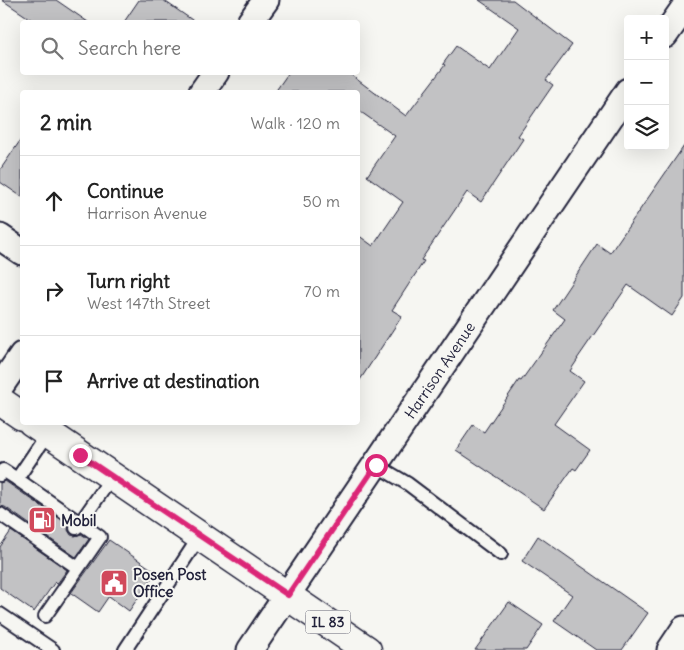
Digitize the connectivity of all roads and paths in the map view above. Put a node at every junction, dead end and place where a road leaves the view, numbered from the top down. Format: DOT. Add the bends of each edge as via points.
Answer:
graph roads {
  1 [pos="266,0"];
  2 [pos="684,8"];
  3 [pos="251,20"];
  4 [pos="669,30"];
  5 [pos="214,75"];
  6 [pos="203,90"];
  7 [pos="624,97"];
  8 [pos="0,237"];
  9 [pos="20,251"];
  10 [pos="20,357"];
  11 [pos="0,387"];
  12 [pos="0,401"];
  13 [pos="20,415"];
  14 [pos="40,428"];
  15 [pos="376,465"];
  16 [pos="0,474"];
  17 [pos="112,477"];
  18 [pos="22,485"];
  19 [pos="3,518"];
  20 [pos="78,525"];
  21 [pos="200,536"];
  22 [pos="501,554"];
  23 [pos="78,568"];
  24 [pos="288,595"];
  25 [pos="0,614"];
  26 [pos="45,616"];
  27 [pos="37,646"];
  28 [pos="53,650"];
  29 [pos="125,650"];
  30 [pos="250,650"];
  31 [pos="367,650"];
  1 -- 3 [label="street"];
  2 -- 4 [label="street"];
  5 -- 6 [label="street"];
  7 -- 15 [label="street, Harrison Avenue"];
  8 -- 9 [label="street"];
  10 -- 11 [label="street"];
  12 -- 13 [label="main road"];
  14 -- 17 [label="main road, IL 83"];
  14 -- 18 [label="lane"];
  15 -- 22 [label="lane" via="408,484"];
  15 -- 24 [label="street, Harrison Avenue"];
  16 -- 18 [label="lane" via="3,470"];
  17 -- 20 [label="lane"];
  17 -- 21 [label="main road, IL 83"];
  18 -- 20 [label="lane"];
  19 -- 23 [label="lane" via="32,533"];
  20 -- 23 [label="lane" via="100,536"];
  21 -- 24 [label="main road, IL 83"];
  21 -- 29 [label="lane"];
  23 -- 26 [label="lane"];
  24 -- 30 [label="street, Harrison Avenue"];
  24 -- 31 [label="main road, IL 83"];
  25 -- 27 [label="lane"];
  27 -- 28 [label="lane"];
}
